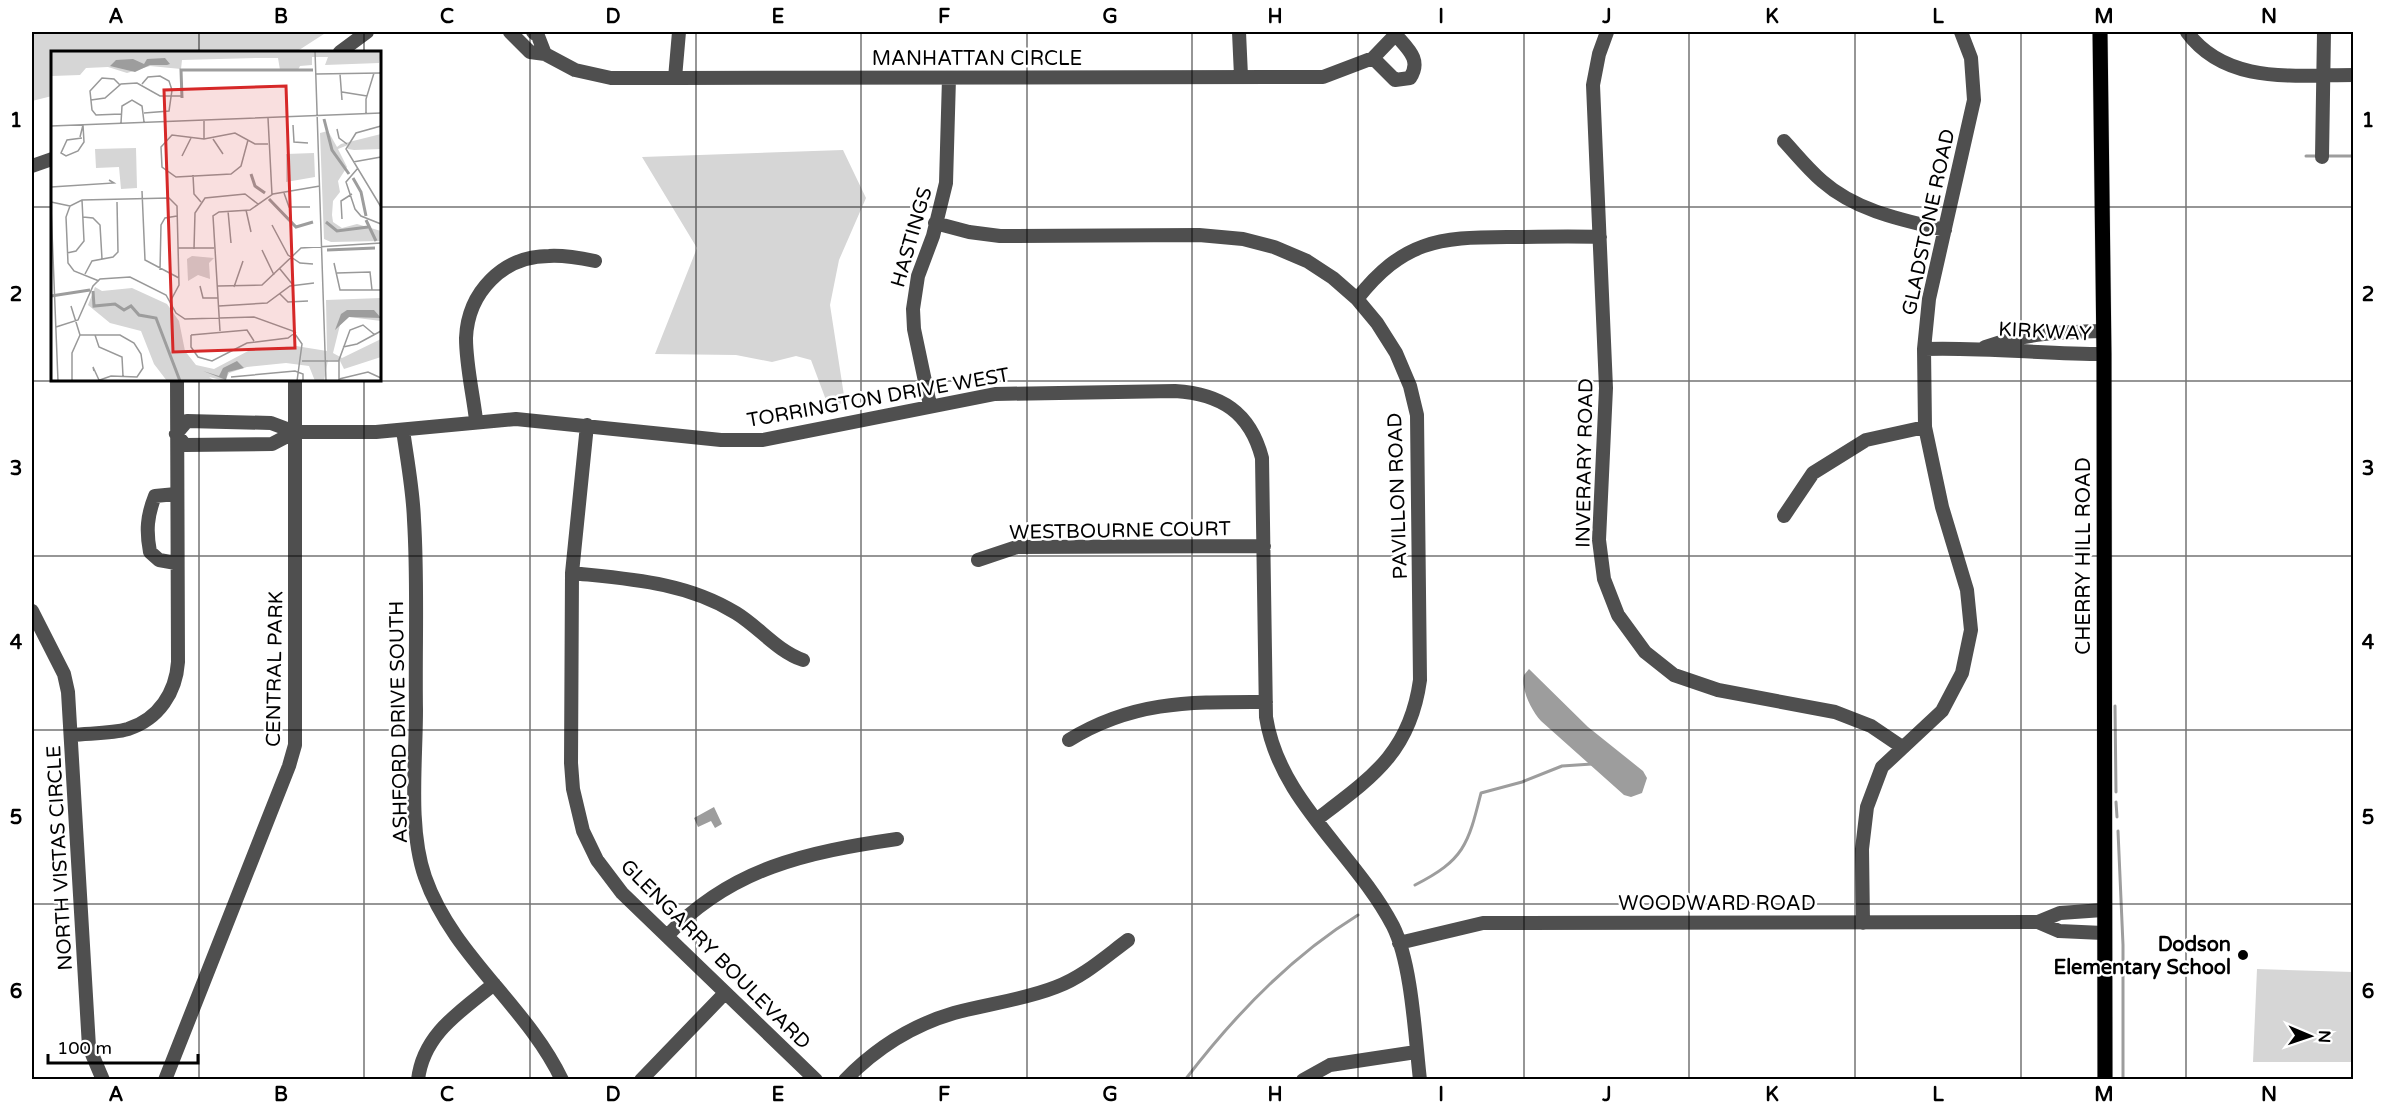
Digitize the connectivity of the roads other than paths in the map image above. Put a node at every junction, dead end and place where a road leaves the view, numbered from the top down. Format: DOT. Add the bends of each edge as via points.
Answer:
graph roads {
  1 [pos="367,32"];
  2 [pos="510,32"];
  3 [pos="533,32"];
  4 [pos="679,32"];
  5 [pos="1239,32"];
  6 [pos="1606,32"];
  7 [pos="1961,32"];
  8 [pos="2100,32"];
  9 [pos="2187,32"];
  10 [pos="2324,32"];
  11 [pos="1397,33"];
  12 [pos="341,51"];
  13 [pos="545,54"];
  14 [pos="1373,58"];
  15 [pos="2323,75"];
  16 [pos="2354,75"];
  17 [pos="1241,76"];
  18 [pos="675,78"];
  19 [pos="949,78"];
  20 [pos="1784,141"];
  21 [pos="2322,157"];
  22 [pos="51,159"];
  23 [pos="32,166"];
  24 [pos="935,223"];
  25 [pos="1945,230"];
  26 [pos="1600,237"];
  27 [pos="595,261"];
  28 [pos="1357,299"];
  29 [pos="2103,331"];
  30 [pos="1983,347"];
  31 [pos="1924,349"];
  32 [pos="2104,354"];
  33 [pos="177,381"];
  34 [pos="295,381"];
  35 [pos="930,405"];
  36 [pos="476,420"];
  37 [pos="587,425"];
  38 [pos="1925,427"];
  39 [pos="403,430"];
  40 [pos="295,432"];
  41 [pos="176,434"];
  42 [pos="176,494"];
  43 [pos="1784,516"];
  44 [pos="1264,546"];
  45 [pos="978,560"];
  46 [pos="176,562"];
  47 [pos="572,573"];
  48 [pos="32,611"];
  49 [pos="803,660"];
  50 [pos="1266,702"];
  51 [pos="72,735"];
  52 [pos="1069,740"];
  53 [pos="1902,747"];
  54 [pos="1316,820"];
  55 [pos="897,839"];
  56 [pos="2103,910"];
  57 [pos="2038,922"];
  58 [pos="1863,923"];
  59 [pos="2103,933"];
  60 [pos="667,936"];
  61 [pos="1128,940"];
  62 [pos="1399,943"];
  63 [pos="494,984"];
  64 [pos="725,993"];
  65 [pos="1416,1052"];
  66 [pos="103,1080"];
  67 [pos="165,1080"];
  68 [pos="417,1080"];
  69 [pos="562,1080"];
  70 [pos="640,1080"];
  71 [pos="816,1080"];
  72 [pos="845,1080"];
  73 [pos="1303,1080"];
  74 [pos="1420,1080"];
  75 [pos="2105,1080"];
  1 -- 12 [label="street"];
  2 -- 13 [label="street, MANHATTAN CIRCLE" via="530,52"];
  3 -- 13 [label="street"];
  4 -- 18 [label="street"];
  5 -- 17 [label="street"];
  6 -- 26 [label="street, INVERARY ROAD" via="1593,85"];
  7 -- 25 [label="street, GLADSTONE ROAD" via="1971,58 1974,100"];
  8 -- 29 [label="main road, CHERRY HILL ROAD"];
  9 -- 15 [label="street" via="2217,59 2239,71"];
  10 -- 15 [label="street"];
  11 -- 14 [label="street, MANHATTAN CIRCLE"];
  11 -- 14 [label="street" via="1415,58 1410,78 1395,80"];
  13 -- 18 [label="street, MANHATTAN CIRCLE" via="575,70 611,78"];
  14 -- 17 [label="street, MANHATTAN CIRCLE" via="1323,77"];
  15 -- 16 [label="street"];
  15 -- 21 [label="street"];
  17 -- 19 [label="street, MANHATTAN CIRCLE"];
  18 -- 19 [label="street, MANHATTAN CIRCLE"];
  19 -- 24 [label="street, HASTINGS" via="948,165"];
  20 -- 25 [label="street" via="1823,182 1854,201 1889,218"];
  22 -- 23 [label="street"];
  24 -- 28 [label="street, PAVILLON ROAD" via="1000,236 1199,235 1243,239 1307,261"];
  24 -- 35 [label="street, HASTINGS" via="918,276 913,309"];
  25 -- 31 [label="street, GLADSTONE ROAD" via="1929,299"];
  26 -- 28 [label="street" via="1468,236 1432,242 1400,257"];
  26 -- 53 [label="street, INVERARY ROAD" via="1606,388 1599,540 1604,579 1618,615 1645,652 1674,675 1718,690 1835,712 1871,726"];
  27 -- 36 [label="street" via="550,255 523,260 501,270 483,288 472,308 466,340"];
  28 -- 54 [label="street, PAVILLON ROAD" via="1396,353 1417,416 1420,680 1412,720 1392,756 1373,776"];
  29 -- 30 [label="street, KIRKWAY" via="2042,333 2012,337"];
  29 -- 32 [label="main road, CHERRY HILL ROAD"];
  30 -- 31 [label="street, KIRKWAY"];
  30 -- 32 [label="street, KIRKWAY" via="2037,354"];
  31 -- 38 [label="street, GLADSTONE ROAD"];
  32 -- 56 [label="main road, CHERRY HILL ROAD"];
  33 -- 41 [label="street, NORTH VISTAS CIRCLE"];
  34 -- 40 [label="street, CENTRAL PARK"];
  35 -- 37 [label="street, TORRINGTON DRIVE WEST" via="763,440 721,440"];
  35 -- 44 [label="street, TORRINGTON DRIVE WEST" via="1029,392 1175,391 1213,397 1244,420 1262,458"];
  36 -- 37 [label="street, TORRINGTON DRIVE WEST" via="516,418"];
  36 -- 39 [label="street, TORRINGTON DRIVE WEST"];
  37 -- 47 [label="street, GLENGARRY BOULEVARD"];
  38 -- 43 [label="street" via="1866,440 1813,473"];
  38 -- 53 [label="street, GLADSTONE ROAD" via="1942,507 1967,590 1971,630 1962,673 1942,711"];
  39 -- 40 [label="street, TORRINGTON DRIVE WEST"];
  39 -- 63 [label="street, ASHFORD DRIVE SOUTH" via="414,519 418,850 437,903"];
  40 -- 41 [label="street" via="271,423 187,421"];
  40 -- 41 [label="street" via="272,444 185,445"];
  40 -- 67 [label="street, CENTRAL PARK" via="295,745"];
  41 -- 42 [label="street, NORTH VISTAS CIRCLE"];
  42 -- 46 [label="street, NORTH VISTAS CIRCLE"];
  42 -- 46 [label="street" via="155,496 148,513 147,535 150,552 159,560"];
  44 -- 45 [label="street, WESTBOURNE COURT" via="1017,548"];
  44 -- 50 [label="street"];
  46 -- 51 [label="street, NORTH VISTAS CIRCLE" via="178,662 171,694 149,718 128,729"];
  47 -- 49 [label="street" via="649,581 690,591 735,612 789,655"];
  47 -- 60 [label="street, GLENGARRY BOULEVARD" via="571,763 578,814 607,876"];
  48 -- 51 [label="street" via="63,674"];
  50 -- 52 [label="street" via="1148,707 1103,721"];
  50 -- 54 [label="street" via="1276,758"];
  51 -- 66 [label="street, NORTH VISTAS CIRCLE" via="89,1047"];
  53 -- 58 [label="street, GLADSTONE ROAD" via="1882,768 1867,807 1862,849"];
  54 -- 62 [label="street" via="1380,904"];
  55 -- 60 [label="street" via="799,859 743,878 704,901"];
  56 -- 57 [label="street, WOODWARD ROAD" via="2060,914"];
  56 -- 59 [label="main road, CHERRY HILL ROAD"];
  57 -- 58 [label="street, WOODWARD ROAD"];
  57 -- 59 [label="street, WOODWARD ROAD" via="2059,931"];
  58 -- 62 [label="street, WOODWARD ROAD" via="1483,923"];
  59 -- 75 [label="main road, CHERRY HILL ROAD"];
  60 -- 64 [label="street, GLENGARRY BOULEVARD"];
  61 -- 72 [label="street" via="1081,976 1056,987 953,1014 913,1030 870,1056"];
  62 -- 65 [label="street"];
  63 -- 68 [label="street" via="440,1029 426,1049"];
  63 -- 69 [label="street, ASHFORD DRIVE SOUTH" via="539,1042"];
  64 -- 70 [label="street"];
  64 -- 71 [label="street, GLENGARRY BOULEVARD"];
  65 -- 73 [label="street" via="1330,1065"];
  65 -- 74 [label="street"];
}
